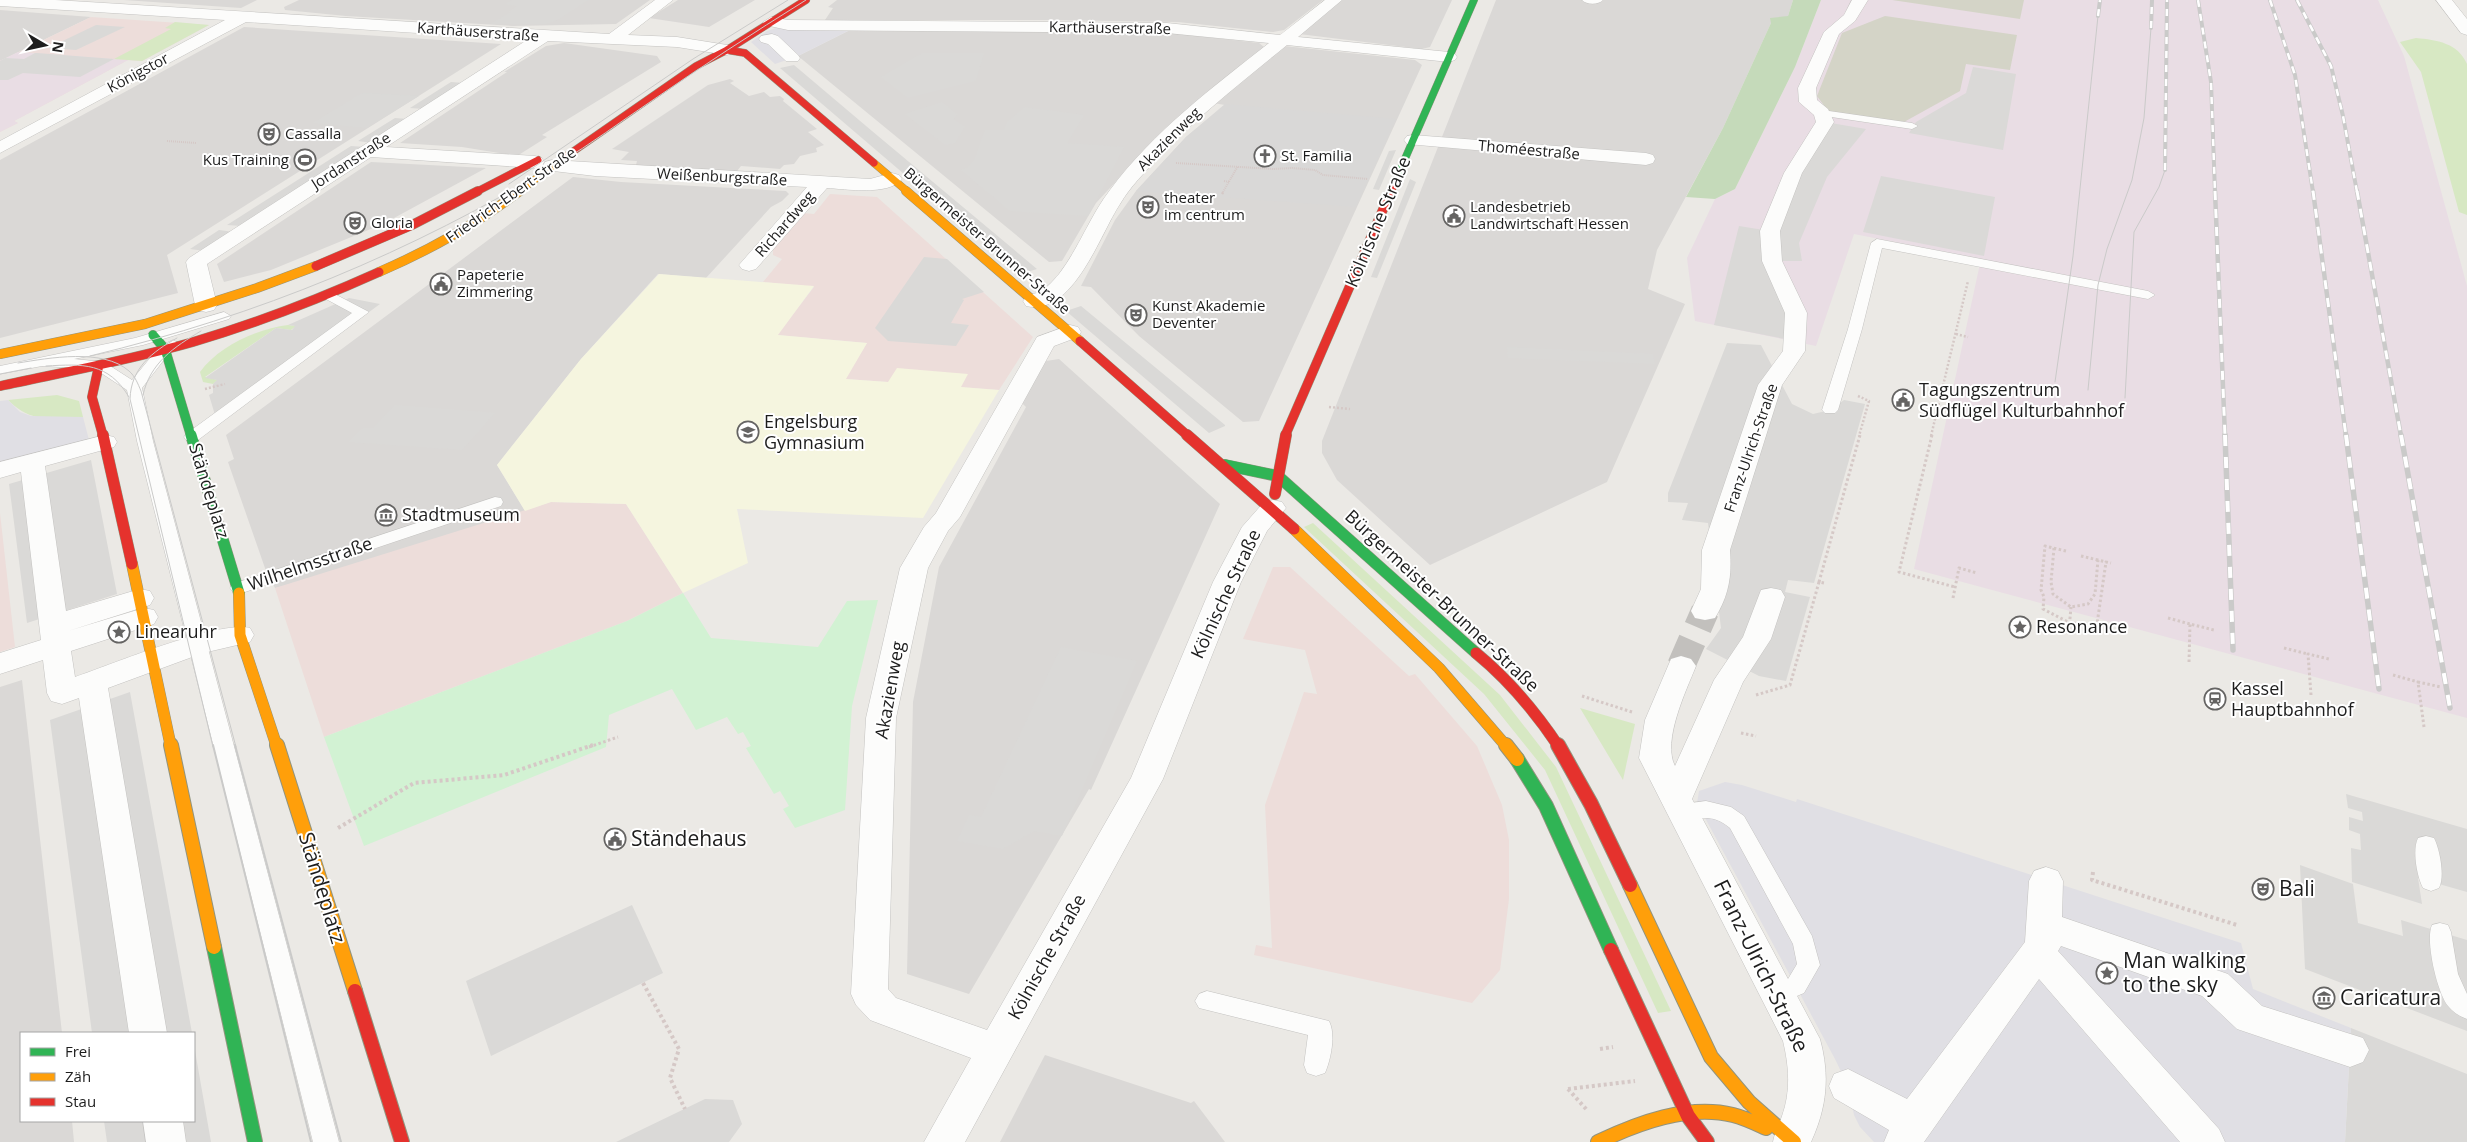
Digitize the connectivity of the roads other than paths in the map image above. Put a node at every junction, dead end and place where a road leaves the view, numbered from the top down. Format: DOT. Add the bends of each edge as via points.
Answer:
graph roads {
  1 [pos="665,0"];
  2 [pos="793,0"];
  3 [pos="806,0"];
  4 [pos="1334,0"];
  5 [pos="1474,0"];
  6 [pos="1587,0"];
  7 [pos="1598,0"];
  8 [pos="1860,0"];
  9 [pos="2444,0"];
  10 [pos="0,1"];
  11 [pos="272,3"];
  12 [pos="245,16"];
  13 [pos="851,29"];
  14 [pos="2467,30"];
  15 [pos="766,33"];
  16 [pos="543,36"];
  17 [pos="613,39"];
  18 [pos="1284,40"];
  19 [pos="719,49"];
  20 [pos="792,58"];
  21 [pos="1449,58"];
  22 [pos="696,66"];
  23 [pos="1822,113"];
  24 [pos="1912,126"];
  25 [pos="1413,140"];
  26 [pos="0,148"];
  27 [pos="366,151"];
  28 [pos="1646,159"];
  29 [pos="544,164"];
  30 [pos="892,179"];
  31 [pos="822,182"];
  32 [pos="749,265"];
  33 [pos="330,295"];
  34 [pos="2148,295"];
  35 [pos="1034,301"];
  36 [pos="206,304"];
  37 [pos="144,324"];
  38 [pos="1070,332"];
  39 [pos="155,337"];
  40 [pos="121,345"];
  41 [pos="165,349"];
  42 [pos="0,354"];
  43 [pos="44,362"];
  44 [pos="99,365"];
  45 [pos="0,370"];
  46 [pos="20,382"];
  47 [pos="63,385"];
  48 [pos="0,386"];
  49 [pos="134,388"];
  50 [pos="1830,410"];
  51 [pos="192,437"];
  52 [pos="105,442"];
  53 [pos="32,462"];
  54 [pos="1223,465"];
  55 [pos="0,470"];
  56 [pos="1278,476"];
  57 [pos="495,502"];
  58 [pos="1273,508"];
  59 [pos="239,588"];
  60 [pos="1771,597"];
  61 [pos="142,608"];
  62 [pos="1705,611"];
  63 [pos="56,634"];
  64 [pos="240,635"];
  65 [pos="197,645"];
  66 [pos="153,660"];
  67 [pos="0,664"];
  68 [pos="1681,666"];
  69 [pos="92,683"];
  70 [pos="1680,804"];
  71 [pos="2426,844"];
  72 [pos="2046,881"];
  73 [pos="2431,882"];
  74 [pos="2440,932"];
  75 [pos="2041,939"];
  76 [pos="1778,994"];
  77 [pos="1207,1001"];
  78 [pos="2467,1009"];
  79 [pos="148,1032"];
  80 [pos="995,1050"];
  81 [pos="2350,1050"];
  82 [pos="1316,1065"];
  83 [pos="1848,1086"];
  84 [pos="1688,1116"];
  85 [pos="163,1122"];
  86 [pos="1909,1132"];
  87 [pos="166,1142"];
  88 [pos="255,1142"];
  89 [pos="326,1142"];
  90 [pos="402,1142"];
  91 [pos="944,1142"];
  92 [pos="1598,1142"];
  93 [pos="1707,1142"];
  94 [pos="1793,1142"];
  95 [pos="2205,1142"];
  1 -- 17 [label="street"];
  2 -- 15 [label="main road, Friedrich-Ebert-Straße"];
  3 -- 15 [label="main road, Friedrich-Ebert-Straße"];
  4 -- 18 [label="street, Akazienweg"];
  5 -- 21 [label="main road, Kölnische Straße"];
  6 -- 7 [label="lane"];
  8 -- 23 [label="street" via="1850,18 1832,32 1807,88 1808,102"];
  9 -- 14 [label="street"];
  10 -- 12 [label="street, Karthäuserstraße"];
  11 -- 12 [label="street, Königstor"];
  12 -- 16 [label="street, Karthäuserstraße"];
  12 -- 26 [label="street, Königstor"];
  13 -- 15 [label="street"];
  15 -- 18 [label="street, Karthäuserstraße" via="788,25 1167,28"];
  15 -- 19 [label="main road, Friedrich-Ebert-Straße"];
  15 -- 19 [label="main road"];
  15 -- 19 [label="main road, Friedrich-Ebert-Straße"];
  15 -- 20 [label="street"];
  16 -- 17 [label="street, Karthäuserstraße"];
  16 -- 27 [label="street, Jordanstraße"];
  17 -- 19 [label="street, Karthäuserstraße" via="677,42"];
  18 -- 21 [label="street, Karthäuserstraße"];
  18 -- 35 [label="street, Akazienweg" via="1170,135 1108,205 1065,281 1049,296"];
  19 -- 22 [label="main road, Friedrich-Ebert-Straße"];
  19 -- 22 [label="main road"];
  19 -- 29 [label="main road, Friedrich-Ebert-Straße"];
  19 -- 30 [label="main road, Bürgermeister-Brunner-Straße" via="745,53"];
  21 -- 25 [label="main road, Kölnische Straße"];
  22 -- 29 [label="main road, Friedrich-Ebert-Straße"];
  23 -- 24 [label="lane"];
  23 -- 62 [label="street, Franz-Ulrich-Straße" via="1825,122 1793,173 1770,231 1772,261 1796,313 1794,351 1770,385 1716,550 1719,577"];
  25 -- 28 [label="street, Thoméestraße"];
  25 -- 56 [label="main road, Kölnische Straße" via="1285,437"];
  27 -- 29 [label="street, Weißenburgstraße"];
  27 -- 36 [label="street, Jordanstraße" via="196,262"];
  29 -- 31 [label="street, Weißenburgstraße" via="595,170"];
  29 -- 33 [label="main road, Friedrich-Ebert-Straße" via="486,216 446,242"];
  29 -- 36 [label="main road, Friedrich-Ebert-Straße" via="357,249"];
  30 -- 31 [label="street, Weißenburgstraße" via="871,185"];
  30 -- 35 [label="main road, Bürgermeister-Brunner-Straße"];
  31 -- 32 [label="street, Richardweg"];
  33 -- 41 [label="main road, Friedrich-Ebert-Straße" via="252,324"];
  33 -- 51 [label="lane" via="362,312"];
  34 -- 50 [label="lane" via="1877,243"];
  35 -- 38 [label="main road, Bürgermeister-Brunner-Straße"];
  36 -- 37 [label="main road, Friedrich-Ebert-Straße"];
  37 -- 39 [label="main road"];
  37 -- 40 [label="main road"];
  37 -- 42 [label="main road, Friedrich-Ebert-Straße"];
  38 -- 54 [label="main road, Bürgermeister-Brunner-Straße"];
  38 -- 80 [label="street, Akazienweg" via="1045,342 914,568 881,718 870,994 883,1009"];
  39 -- 40 [label="lane"];
  39 -- 41 [label="main road"];
  39 -- 41 [label="lane" via="224,316"];
  40 -- 43 [label="lane"];
  40 -- 44 [label="main road"];
  41 -- 44 [label="main road, Friedrich-Ebert-Straße"];
  41 -- 49 [label="lane"];
  41 -- 51 [label="main road, Ständeplatz"];
  43 -- 44 [label="lane"];
  43 -- 45 [label="lane"];
  44 -- 46 [label="main road, Friedrich-Ebert-Straße"];
  44 -- 49 [label="lane"];
  44 -- 52 [label="main road" via="88,394"];
  46 -- 47 [label="main road"];
  46 -- 48 [label="main road"];
  49 -- 65 [label="lane"];
  51 -- 59 [label="main road, Ständeplatz"];
  52 -- 53 [label="street"];
  52 -- 61 [label="main road"];
  53 -- 55 [label="street"];
  53 -- 63 [label="street"];
  54 -- 56 [label="main road, Bürgermeister-Brunner-Straße"];
  54 -- 58 [label="main road, Bürgermeister-Brunner-Straße"];
  56 -- 58 [label="main road, Kölnische Straße"];
  56 -- 94 [label="main road, Bürgermeister-Brunner-Straße" via="1508,681 1550,733 1592,805 1711,1056 1748,1104"];
  57 -- 59 [label="lane, Wilhelmsstraße"];
  58 -- 80 [label="street, Kölnische Straße" via="1255,527 1228,582 1147,779"];
  58 -- 84 [label="main road, Bürgermeister-Brunner-Straße" via="1447,676 1487,718 1522,764 1546,806"];
  59 -- 64 [label="main road, Ständeplatz"];
  60 -- 70 [label="street" via="1757,639 1730,680"];
  61 -- 63 [label="street"];
  61 -- 66 [label="main road"];
  63 -- 67 [label="street"];
  63 -- 69 [label="street" via="62,693"];
  64 -- 65 [label="street"];
  64 -- 90 [label="main road, Ständeplatz" via="310,845"];
  65 -- 66 [label="street"];
  65 -- 89 [label="lane"];
  66 -- 69 [label="street"];
  66 -- 88 [label="main road"];
  68 -- 70 [label="street, Franz-Ulrich-Straße" via="1660,720 1655,758"];
  69 -- 79 [label="street"];
  70 -- 76 [label="street, Franz-Ulrich-Straße"];
  70 -- 76 [label="lane" via="1726,812 1737,822 1804,943 1809,965 1796,986"];
  71 -- 73 [label="lane"];
  72 -- 75 [label="street"];
  74 -- 78 [label="lane" via="2446,974 2455,998"];
  75 -- 81 [label="street" via="2215,985 2250,1018"];
  75 -- 86 [label="street"];
  75 -- 95 [label="street"];
  76 -- 94 [label="street, Franz-Ulrich-Straße" via="1801,1039 1809,1063 1807,1101"];
  77 -- 82 [label="lane" via="1321,1028"];
  80 -- 91 [label="street, Kölnische Straße"];
  83 -- 86 [label="street"];
  84 -- 92 [label="main road" via="1642,1122"];
  84 -- 93 [label="main road, Bürgermeister-Brunner-Straße"];
  84 -- 94 [label="main road" via="1729,1114"];
  85 -- 87 [label="street"];
}
